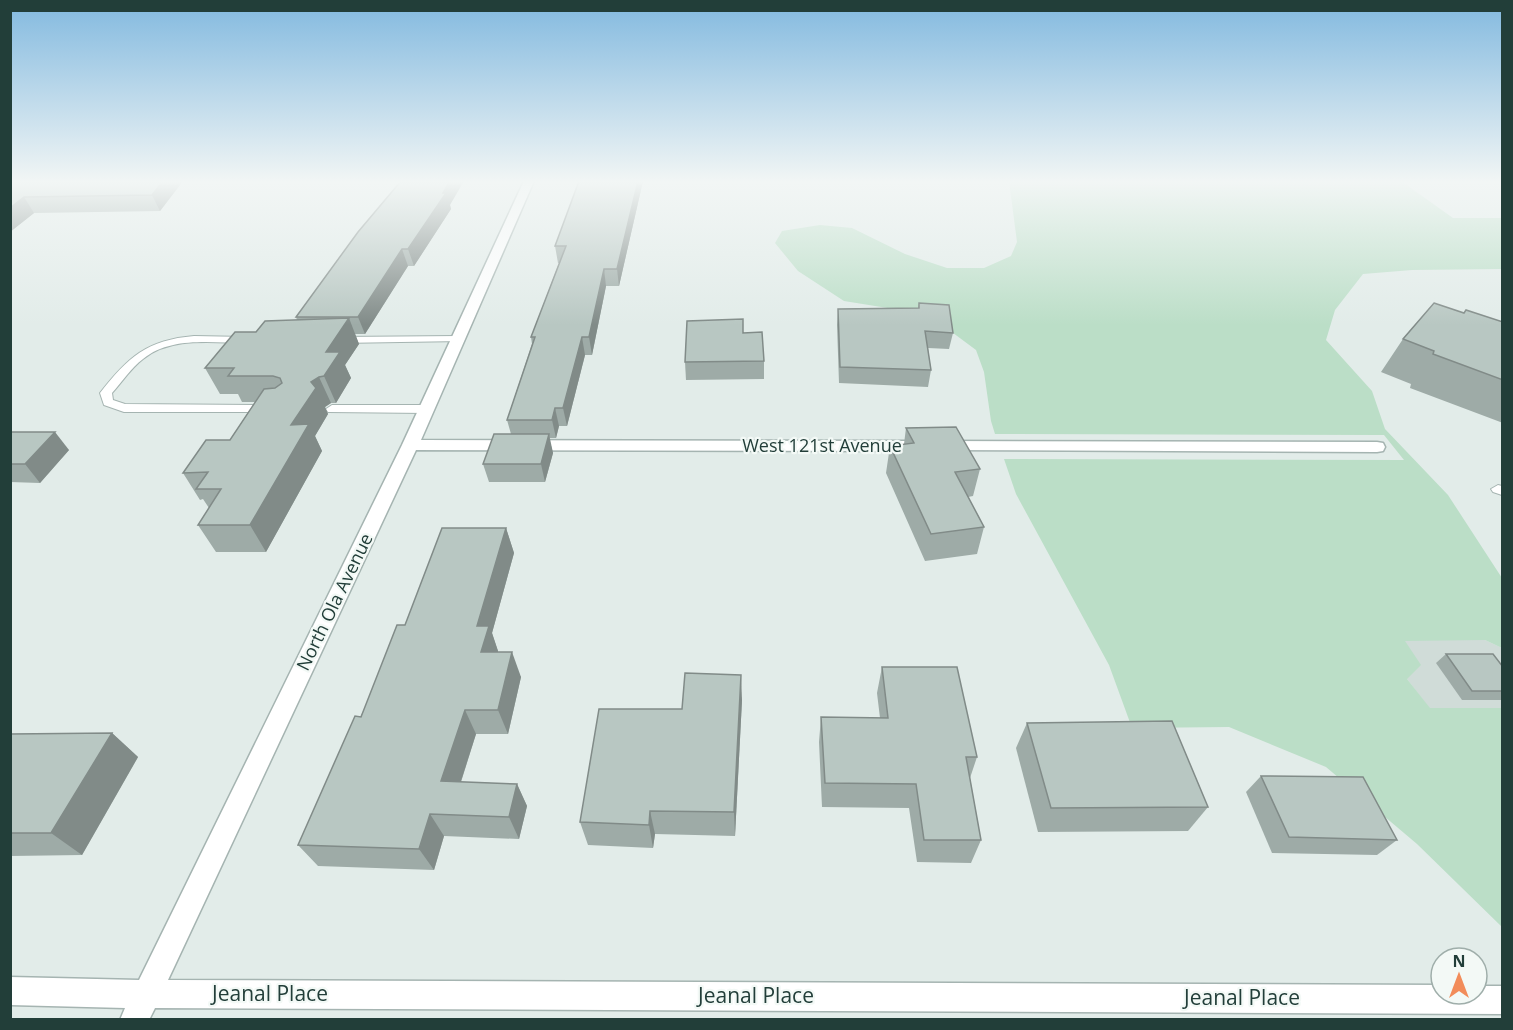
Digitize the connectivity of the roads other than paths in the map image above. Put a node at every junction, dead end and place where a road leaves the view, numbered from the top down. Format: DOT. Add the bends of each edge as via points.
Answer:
graph roads {
  1 [pos="507,229"];
  2 [pos="458,339"];
  3 [pos="256,340"];
  4 [pos="327,340"];
  5 [pos="276,409"];
  6 [pos="332,409"];
  7 [pos="427,409"];
  8 [pos="410,445"];
  9 [pos="1377,447"];
  10 [pos="10,991"];
  11 [pos="146,994"];
  12 [pos="1503,1000"];
  13 [pos="134,1020"];
  1 -- 2 [label="street, North Ola Avenue"];
  2 -- 4 [label="lane"];
  2 -- 7 [label="street, North Ola Avenue"];
  3 -- 5 [label="lane" via="160,344 142,353 106,393 108,402 124,408"];
  6 -- 7 [label="lane"];
  7 -- 8 [label="street, North Ola Avenue"];
  8 -- 9 [label="street, West 121st Avenue"];
  8 -- 11 [label="street, North Ola Avenue"];
  10 -- 11 [label="street, Jeanal Place"];
  11 -- 12 [label="street, Jeanal Place"];
  11 -- 13 [label="street, North Ola Avenue"];
}
